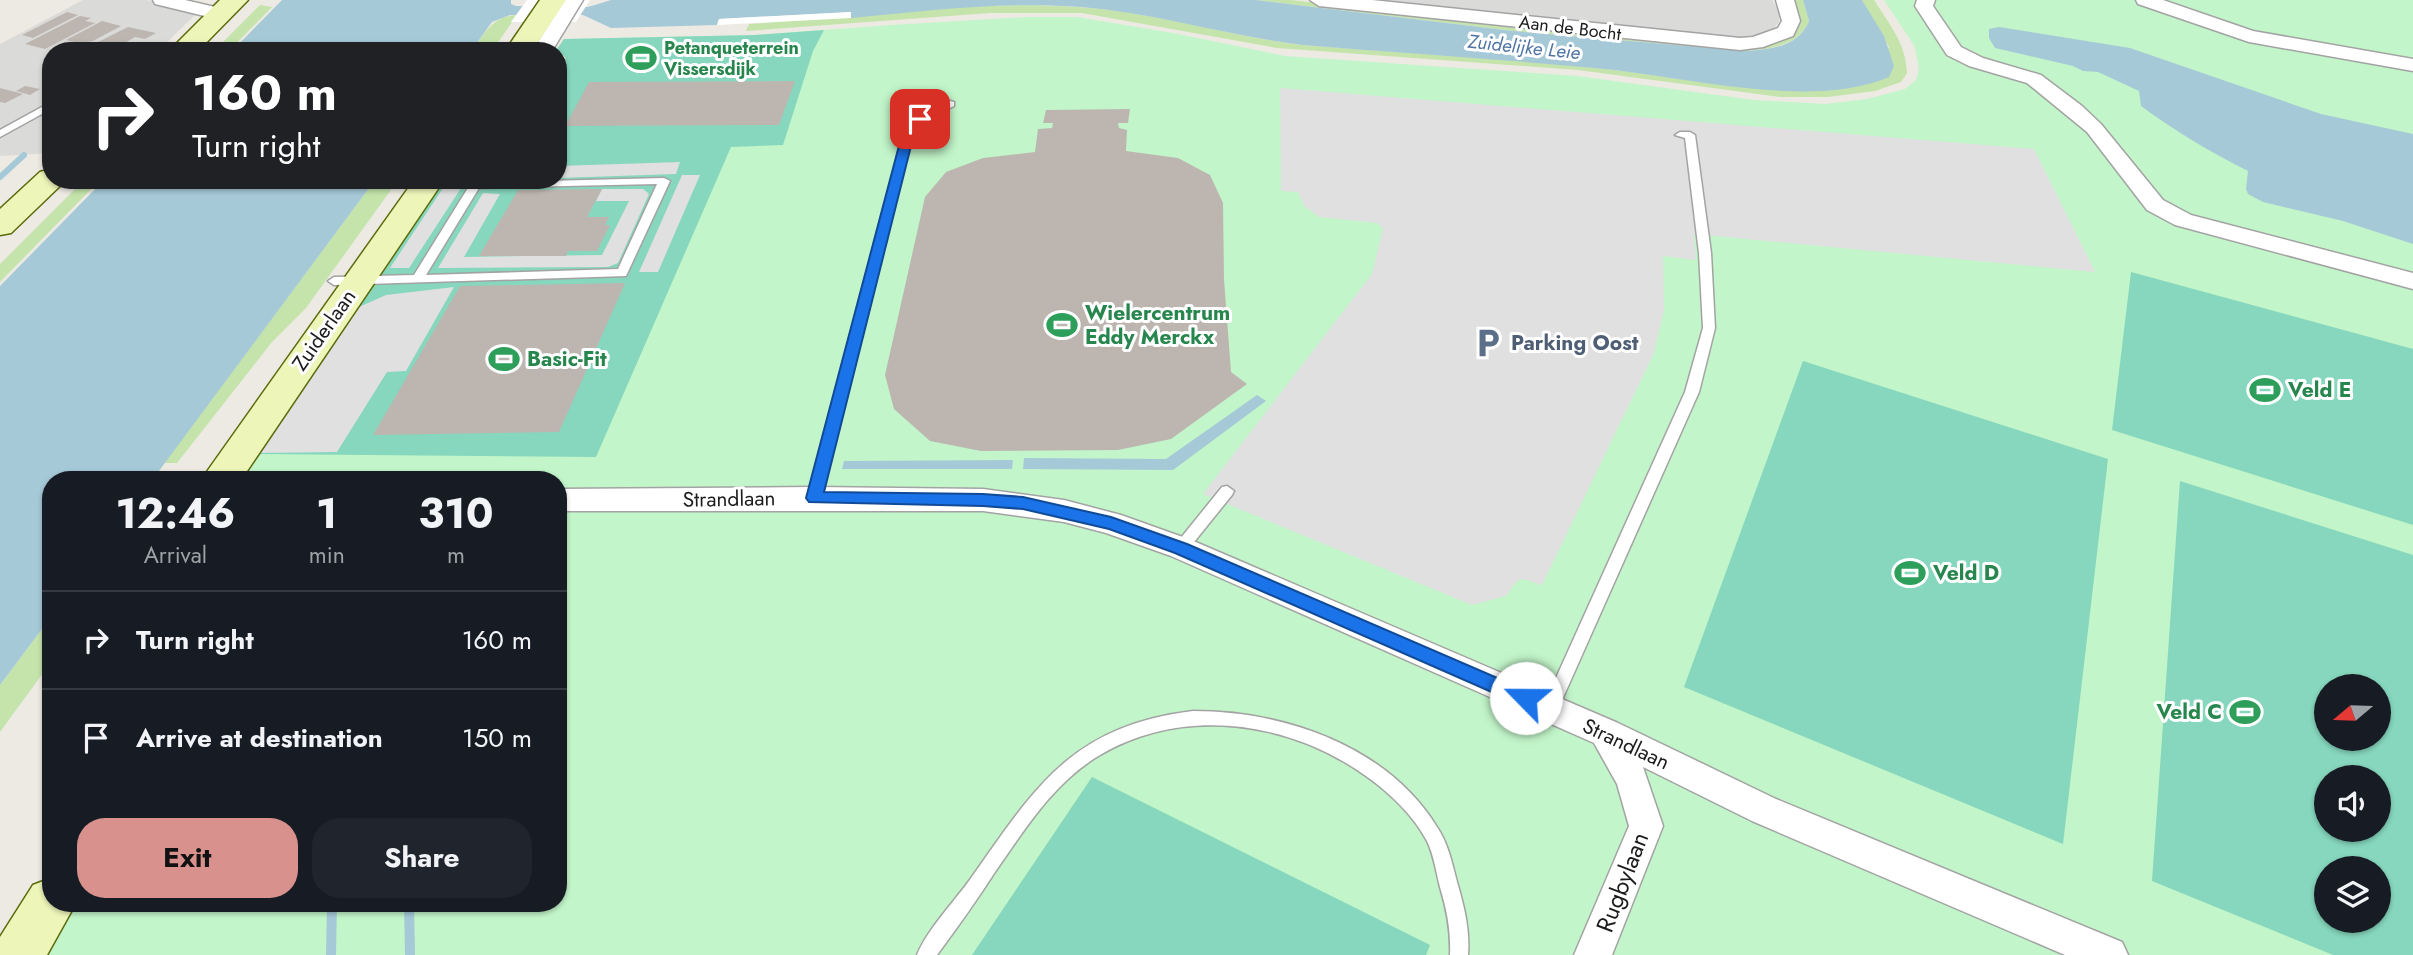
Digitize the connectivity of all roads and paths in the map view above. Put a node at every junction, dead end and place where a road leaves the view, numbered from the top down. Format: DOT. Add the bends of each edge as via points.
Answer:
graph roads {
  1 [pos="162,0"];
  2 [pos="574,0"];
  3 [pos="1319,0"];
  4 [pos="1784,0"];
  5 [pos="1926,0"];
  6 [pos="2145,0"];
  7 [pos="227,7"];
  8 [pos="550,15"];
  9 [pos="191,42"];
  10 [pos="526,42"];
  11 [pos="544,42"];
  12 [pos="2413,65"];
  13 [pos="950,104"];
  14 [pos="42,110"];
  15 [pos="0,134"];
  16 [pos="1680,135"];
  17 [pos="567,183"];
  18 [pos="42,186"];
  19 [pos="422,189"];
  20 [pos="473,189"];
  21 [pos="0,226"];
  22 [pos="418,278"];
  23 [pos="346,281"];
  24 [pos="2413,281"];
  25 [pos="226,471"];
  26 [pos="1227,491"];
  27 [pos="814,498"];
  28 [pos="567,500"];
  29 [pos="1181,548"];
  30 [pos="1550,709"];
  31 [pos="1606,733"];
  32 [pos="45,912"];
  33 [pos="18,955"];
  34 [pos="926,955"];
  35 [pos="1459,955"];
  36 [pos="1593,955"];
  37 [pos="2109,955"];
  1 -- 7 [label="street"];
  2 -- 8 [label="street"];
  3 -- 4 [label="street, Aan de Bocht" via="1740,44 1786,32 1791,21"];
  5 -- 24 [label="street" via="1924,6 1954,51 2034,79 2056,94 2094,128 2155,205 2183,220"];
  6 -- 12 [label="street" via="2249,36"];
  7 -- 9 [label="street"];
  8 -- 10 [label="street"];
  8 -- 11 [label="street"];
  13 -- 27 [label="lane" via="920,119 906,142"];
  14 -- 15 [label="lane"];
  16 -- 30 [label="lane" via="1690,135 1709,328 1692,392"];
  17 -- 22 [label="lane" via="664,181 622,273"];
  18 -- 21 [label="street"];
  19 -- 23 [label="street, Zuiderlaan"];
  20 -- 22 [label="lane"];
  22 -- 23 [label="lane"];
  23 -- 25 [label="street, Zuiderlaan"];
  26 -- 29 [label="lane"];
  27 -- 28 [label="street, Strandlaan"];
  27 -- 29 [label="street, Strandlaan" via="1023,503 1111,523"];
  29 -- 30 [label="street, Strandlaan"];
  30 -- 31 [label="street, Strandlaan"];
  31 -- 36 [label="street, Rugbylaan" via="1633,781 1646,826"];
  31 -- 37 [label="street, Strandlaan" via="1788,821"];
  32 -- 33 [label="street"];
  34 -- 35 [label="lane" via="1031,808 1066,769 1095,748 1128,733 1194,718 1251,720 1280,728 1370,767 1394,788 1432,833 1458,913"];
}
